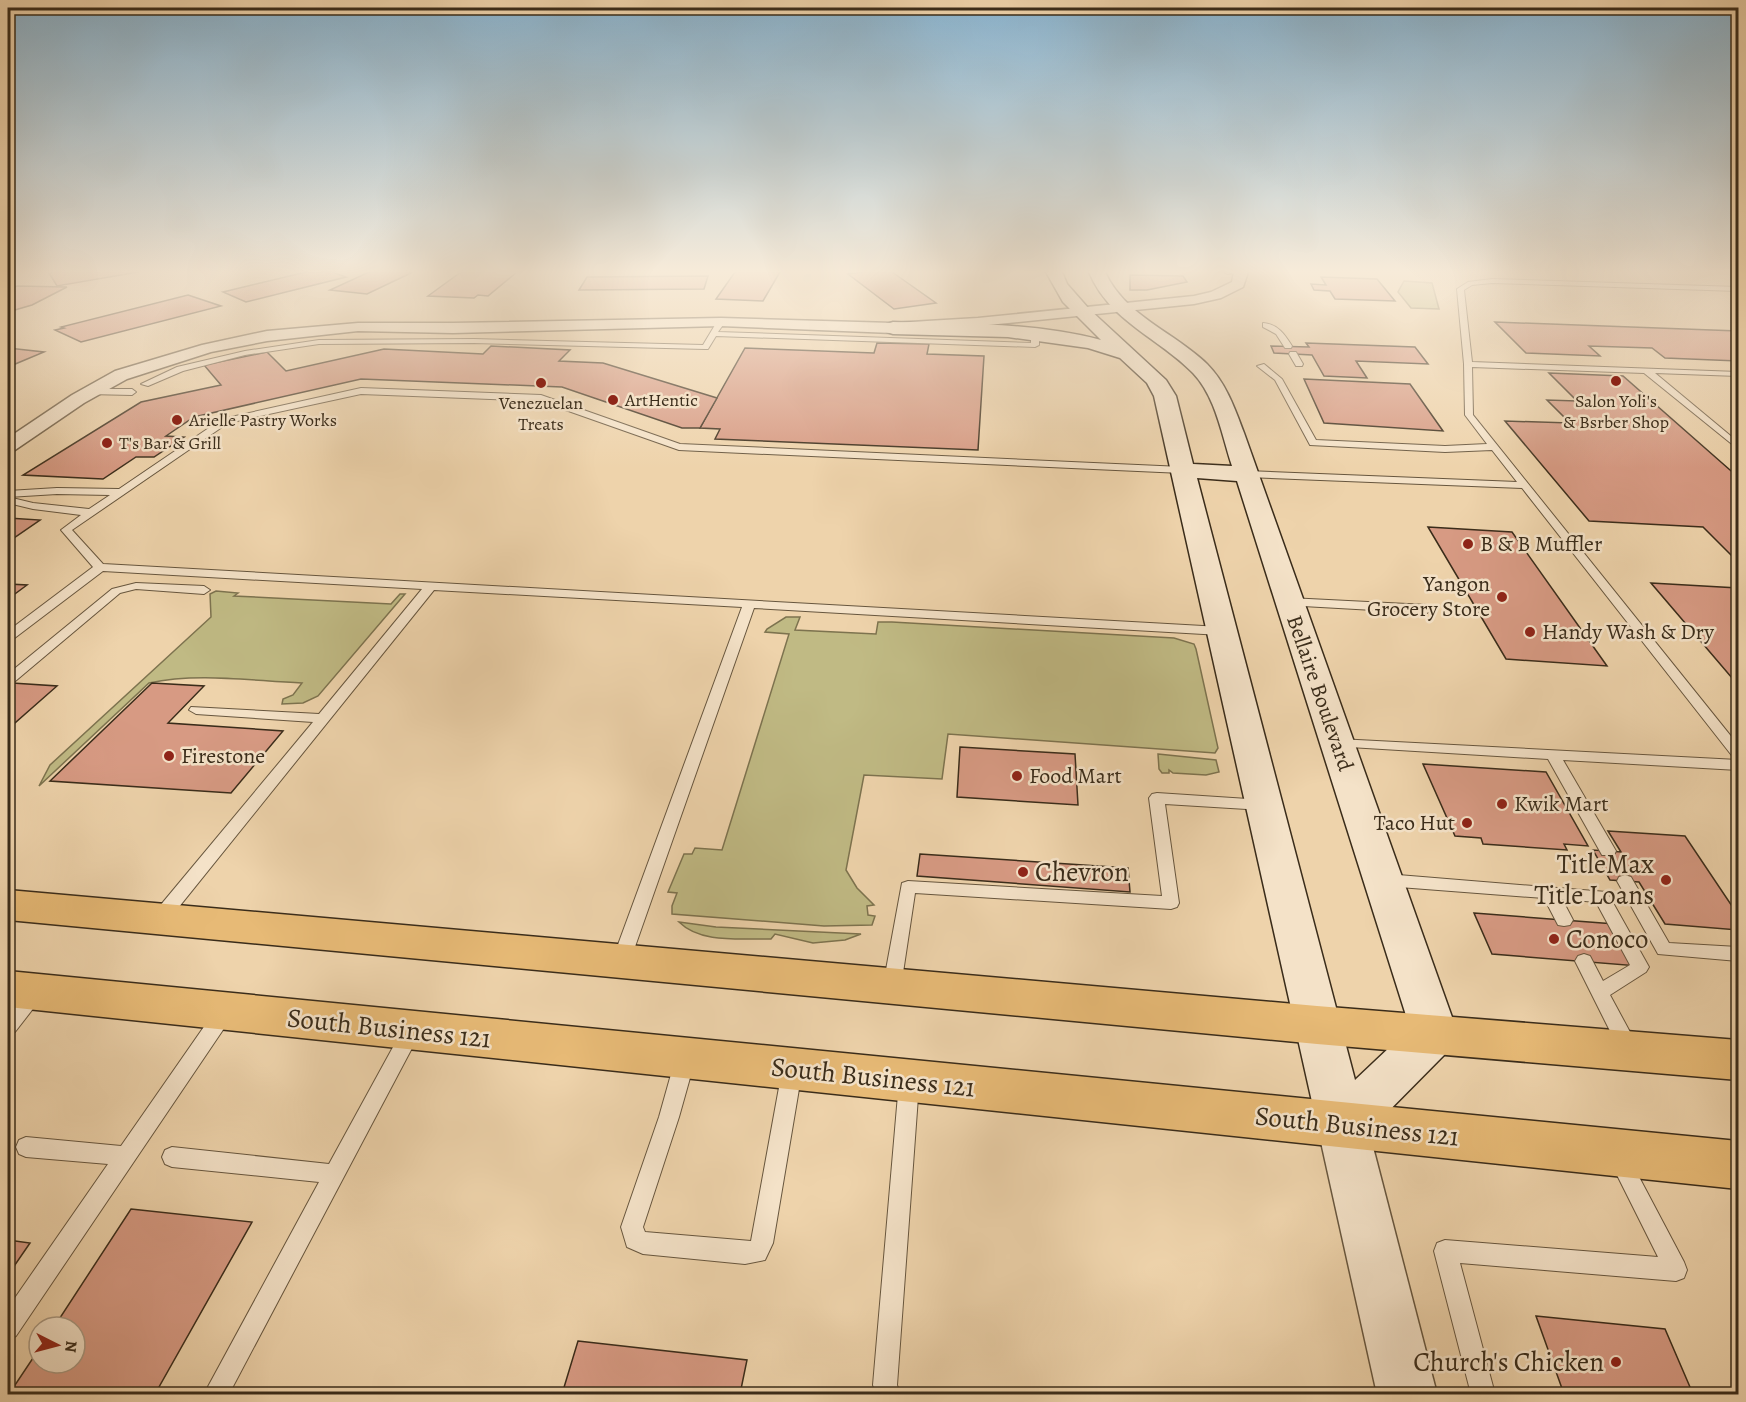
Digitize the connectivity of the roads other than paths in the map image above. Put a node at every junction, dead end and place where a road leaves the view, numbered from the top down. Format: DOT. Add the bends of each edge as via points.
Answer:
graph roads {
  1 [pos="260,337"];
  2 [pos="711,337"];
  3 [pos="910,337"];
  4 [pos="1035,337"];
  5 [pos="1061,337"];
  6 [pos="1111,337"];
  7 [pos="1161,337"];
  8 [pos="1282,337"];
  9 [pos="1465,337"];
  10 [pos="1132,356"];
  11 [pos="1299,364"];
  12 [pos="1468,364"];
  13 [pos="1261,366"];
  14 [pos="1647,371"];
  15 [pos="1738,374"];
  16 [pos="144,384"];
  17 [pos="91,392"];
  18 [pos="132,392"];
  19 [pos="8,446"];
  20 [pos="1738,446"];
  21 [pos="1494,447"];
  22 [pos="1182,470"];
  23 [pos="1247,474"];
  24 [pos="1524,485"];
  25 [pos="123,492"];
  26 [pos="8,495"];
  27 [pos="8,500"];
  28 [pos="92,513"];
  29 [pos="100,567"];
  30 [pos="430,586"];
  31 [pos="204,590"];
  32 [pos="1289,602"];
  33 [pos="749,604"];
  34 [pos="1427,609"];
  35 [pos="1221,631"];
  36 [pos="8,637"];
  37 [pos="8,680"];
  38 [pos="196,710"];
  39 [pos="323,718"];
  40 [pos="1338,743"];
  41 [pos="1738,754"];
  42 [pos="1552,755"];
  43 [pos="1738,765"];
  44 [pos="1263,805"];
  45 [pos="1608,851"];
  46 [pos="1383,880"];
  47 [pos="1625,881"];
  48 [pos="1550,892"];
  49 [pos="8,905"];
  50 [pos="160,918"];
  51 [pos="1564,920"];
  52 [pos="1738,954"];
  53 [pos="621,961"];
  54 [pos="1584,961"];
  55 [pos="892,986"];
  56 [pos="22,991"];
  57 [pos="1600,992"];
  58 [pos="225,1011"];
  59 [pos="1317,1025"];
  60 [pos="8,1026"];
  61 [pos="412,1031"];
  62 [pos="1435,1034"];
  63 [pos="1629,1051"];
  64 [pos="686,1058"];
  65 [pos="1738,1060"];
  66 [pos="792,1069"];
  67 [pos="909,1081"];
  68 [pos="1342,1124"];
  69 [pos="26,1147"];
  70 [pos="1616,1153"];
  71 [pos="125,1156"];
  72 [pos="172,1157"];
  73 [pos="1738,1165"];
  74 [pos="335,1174"];
  75 [pos="8,1328"];
  76 [pos="216,1395"];
  77 [pos="888,1395"];
  78 [pos="1407,1395"];
  79 [pos="1483,1395"];
  1 -- 17 [label="street" via="208,348 121,375"];
  2 -- 16 [label="lane" via="705,347 474,341 319,342 245,353 180,369"];
  3 -- 4 [label="lane" via="1035,345"];
  5 -- 10 [label="main road"];
  6 -- 10 [label="main road"];
  7 -- 23 [label="main road, Bellaire Boulevard" via="1201,370 1219,400"];
  8 -- 11 [label="lane"];
  9 -- 12 [label="lane"];
  10 -- 22 [label="main road" via="1156,380 1165,396"];
  12 -- 14 [label="lane"];
  12 -- 21 [label="lane" via="1469,415"];
  13 -- 21 [label="lane" via="1278,379 1313,443 1445,449"];
  14 -- 15 [label="lane"];
  14 -- 20 [label="lane"];
  17 -- 18 [label="lane"];
  17 -- 19 [label="street"];
  21 -- 24 [label="lane"];
  22 -- 23 [label="main road"];
  22 -- 25 [label="lane" via="679,447 541,399 361,391 225,421"];
  22 -- 35 [label="main road"];
  23 -- 24 [label="lane"];
  23 -- 32 [label="main road, Bellaire Boulevard"];
  24 -- 41 [label="lane"];
  25 -- 26 [label="lane"];
  25 -- 28 [label="lane"];
  27 -- 28 [label="lane"];
  28 -- 29 [label="lane" via="66,530"];
  29 -- 30 [label="lane"];
  29 -- 36 [label="lane"];
  30 -- 33 [label="lane"];
  30 -- 39 [label="lane"];
  31 -- 37 [label="lane" via="136,586 116,591"];
  32 -- 34 [label="lane"];
  32 -- 40 [label="main road, Bellaire Boulevard"];
  33 -- 35 [label="lane"];
  33 -- 53 [label="lane"];
  35 -- 44 [label="main road"];
  38 -- 39 [label="lane"];
  39 -- 50 [label="lane"];
  40 -- 42 [label="lane"];
  40 -- 46 [label="main road, Bellaire Boulevard"];
  42 -- 43 [label="lane"];
  42 -- 45 [label="lane"];
  44 -- 55 [label="lane" via="1157,798 1171,903 908,887"];
  44 -- 59 [label="main road"];
  46 -- 48 [label="lane"];
  46 -- 62 [label="main road, Bellaire Boulevard"];
  47 -- 52 [label="lane" via="1665,949"];
  48 -- 51 [label="lane"];
  48 -- 57 [label="lane" via="1600,896 1640,967"];
  49 -- 50 [label="main road"];
  50 -- 53 [label="main road"];
  53 -- 55 [label="main road"];
  54 -- 57 [label="lane"];
  55 -- 59 [label="main road"];
  56 -- 58 [label="main road, South Business 121"];
  56 -- 60 [label="lane"];
  57 -- 63 [label="lane"];
  58 -- 61 [label="main road, South Business 121"];
  58 -- 71 [label="lane"];
  59 -- 62 [label="main road"];
  59 -- 68 [label="main road"];
  61 -- 64 [label="main road, South Business 121"];
  61 -- 74 [label="lane"];
  62 -- 63 [label="main road"];
  62 -- 68 [label="main road"];
  63 -- 65 [label="main road"];
  64 -- 66 [label="main road, South Business 121"];
  64 -- 66 [label="lane" via="632,1227 635,1239 644,1243 757,1252 762,1243"];
  66 -- 67 [label="main road, South Business 121"];
  67 -- 68 [label="main road, South Business 121"];
  67 -- 77 [label="lane" via="885,1385"];
  68 -- 70 [label="main road, South Business 121"];
  68 -- 78 [label="main road"];
  69 -- 71 [label="lane"];
  70 -- 73 [label="main road, South Business 121"];
  70 -- 79 [label="lane" via="1676,1270 1445,1251"];
  71 -- 75 [label="lane"];
  72 -- 74 [label="lane"];
  74 -- 76 [label="lane"];
}
